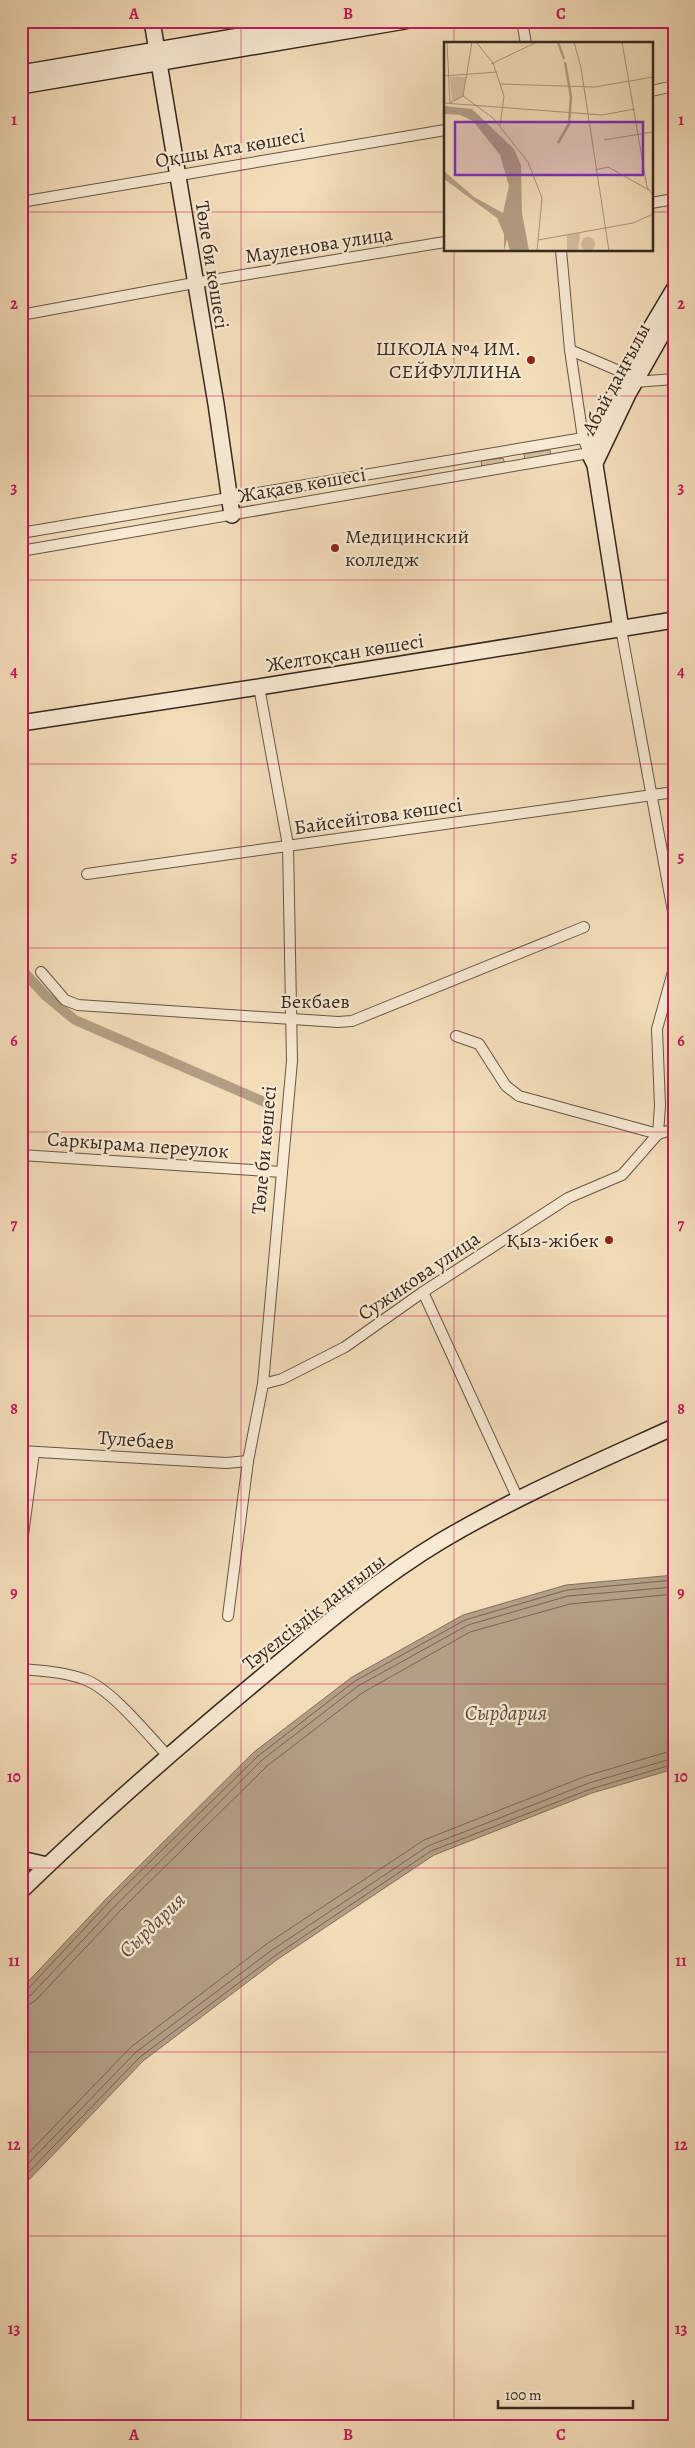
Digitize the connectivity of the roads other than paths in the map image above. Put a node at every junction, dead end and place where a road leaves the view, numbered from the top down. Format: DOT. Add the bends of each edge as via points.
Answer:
graph roads {
  1 [pos="152,21"];
  2 [pos="328,21"];
  3 [pos="405,21"];
  4 [pos="522,21"];
  5 [pos="526,42"];
  6 [pos="158,57"];
  7 [pos="21,73"];
  8 [pos="21,86"];
  9 [pos="674,86"];
  10 [pos="652,91"];
  11 [pos="444,130"];
  12 [pos="178,175"];
  13 [pos="674,198"];
  14 [pos="21,202"];
  15 [pos="652,203"];
  16 [pos="444,242"];
  17 [pos="561,251"];
  18 [pos="194,283"];
  19 [pos="674,288"];
  20 [pos="674,313"];
  21 [pos="21,315"];
  22 [pos="570,350"];
  23 [pos="629,378"];
  24 [pos="674,379"];
  25 [pos="583,438"];
  26 [pos="592,459"];
  27 [pos="230,498"];
  28 [pos="232,515"];
  29 [pos="21,533"];
  30 [pos="21,551"];
  31 [pos="674,620"];
  32 [pos="621,628"];
  33 [pos="259,687"];
  34 [pos="21,722"];
  35 [pos="674,792"];
  36 [pos="652,795"];
  37 [pos="288,846"];
  38 [pos="87,874"];
  39 [pos="674,917"];
  40 [pos="584,927"];
  41 [pos="674,968"];
  42 [pos="41,972"];
  43 [pos="291,1019"];
  44 [pos="456,1036"];
  45 [pos="674,1129"];
  46 [pos="658,1134"];
  47 [pos="21,1155"];
  48 [pos="282,1172"];
  49 [pos="423,1292"];
  50 [pos="263,1384"];
  51 [pos="674,1427"];
  52 [pos="21,1451"];
  53 [pos="34,1452"];
  54 [pos="248,1461"];
  55 [pos="518,1499"];
  56 [pos="21,1550"];
  57 [pos="228,1616"];
  58 [pos="21,1669"];
  59 [pos="168,1756"];
  60 [pos="21,1859"];
  61 [pos="47,1866"];
  62 [pos="21,1891"];
  1 -- 6 [label="street, Төле би көшесі"];
  2 -- 6 [label="street"];
  3 -- 6 [label="street"];
  4 -- 5 [label="street"];
  6 -- 7 [label="street"];
  6 -- 8 [label="street"];
  6 -- 12 [label="street, Төле би көшесі"];
  9 -- 10 [label="street"];
  11 -- 12 [label="street, Оқшы Ата көшесі"];
  12 -- 14 [label="street, Оқшы Ата көшесі"];
  12 -- 18 [label="street, Төле би көшесі"];
  13 -- 15 [label="street"];
  16 -- 18 [label="street, Мауленова улица"];
  17 -- 22 [label="street"];
  18 -- 21 [label="street, Мауленова улица"];
  18 -- 27 [label="street, Төле би көшесі"];
  19 -- 23 [label="street, Абай даңғылы"];
  20 -- 23 [label="street, Абай даңғылы"];
  22 -- 23 [label="street"];
  22 -- 25 [label="street"];
  23 -- 24 [label="street"];
  23 -- 26 [label="street, Абай даңғылы"];
  25 -- 26 [label="street"];
  25 -- 27 [label="street, Жақаев көшесі"];
  26 -- 28 [label="street, Жақаев көшесі"];
  26 -- 32 [label="street"];
  27 -- 28 [label="street, Төле би көшесі"];
  27 -- 29 [label="street, Жақаев көшесі"];
  28 -- 30 [label="street, Жақаев көшесі"];
  31 -- 32 [label="street, Желтоқсан көшесі"];
  32 -- 33 [label="street, Желтоқсан көшесі"];
  32 -- 36 [label="street"];
  33 -- 34 [label="street, Желтоқсан көшесі"];
  33 -- 37 [label="street, Төле би көшесі"];
  35 -- 36 [label="street, Байсейітова көшесі"];
  36 -- 37 [label="street, Байсейітова көшесі"];
  36 -- 39 [label="street"];
  37 -- 38 [label="street, Байсейітова көшесі"];
  37 -- 43 [label="street, Төле би көшесі"];
  40 -- 43 [label="street, Бекбаев" via="352,1021"];
  41 -- 46 [label="street" via="657,1029"];
  42 -- 43 [label="street, Бекбаев" via="65,1000 78,1005"];
  43 -- 48 [label="street, Төле би көшесі" via="292,1061"];
  44 -- 46 [label="street" via="479,1044 506,1086 519,1096"];
  45 -- 46 [label="street"];
  46 -- 49 [label="street, Сужикова улица" via="622,1175 568,1198"];
  47 -- 48 [label="street, Саркырама переулок"];
  48 -- 50 [label="street, Төле би көшесі"];
  49 -- 50 [label="street, Сужикова улица" via="345,1347 282,1379"];
  49 -- 55 [label="street"];
  50 -- 54 [label="street, Төле би көшесі"];
  51 -- 55 [label="street, Тәуелсіздік даңғылы"];
  52 -- 53 [label="street, Тулебаев"];
  53 -- 54 [label="street, Тулебаев" via="226,1464"];
  53 -- 56 [label="street"];
  54 -- 57 [label="street, Төле би көшесі"];
  55 -- 59 [label="street, Тәуелсіздік даңғылы" via="440,1542 331,1619"];
  58 -- 59 [label="street" via="87,1680 113,1700"];
  59 -- 61 [label="street, Тәуелсіздік даңғылы"];
  60 -- 61 [label="street"];
  61 -- 62 [label="street, Тәуелсіздік даңғылы"];
}
